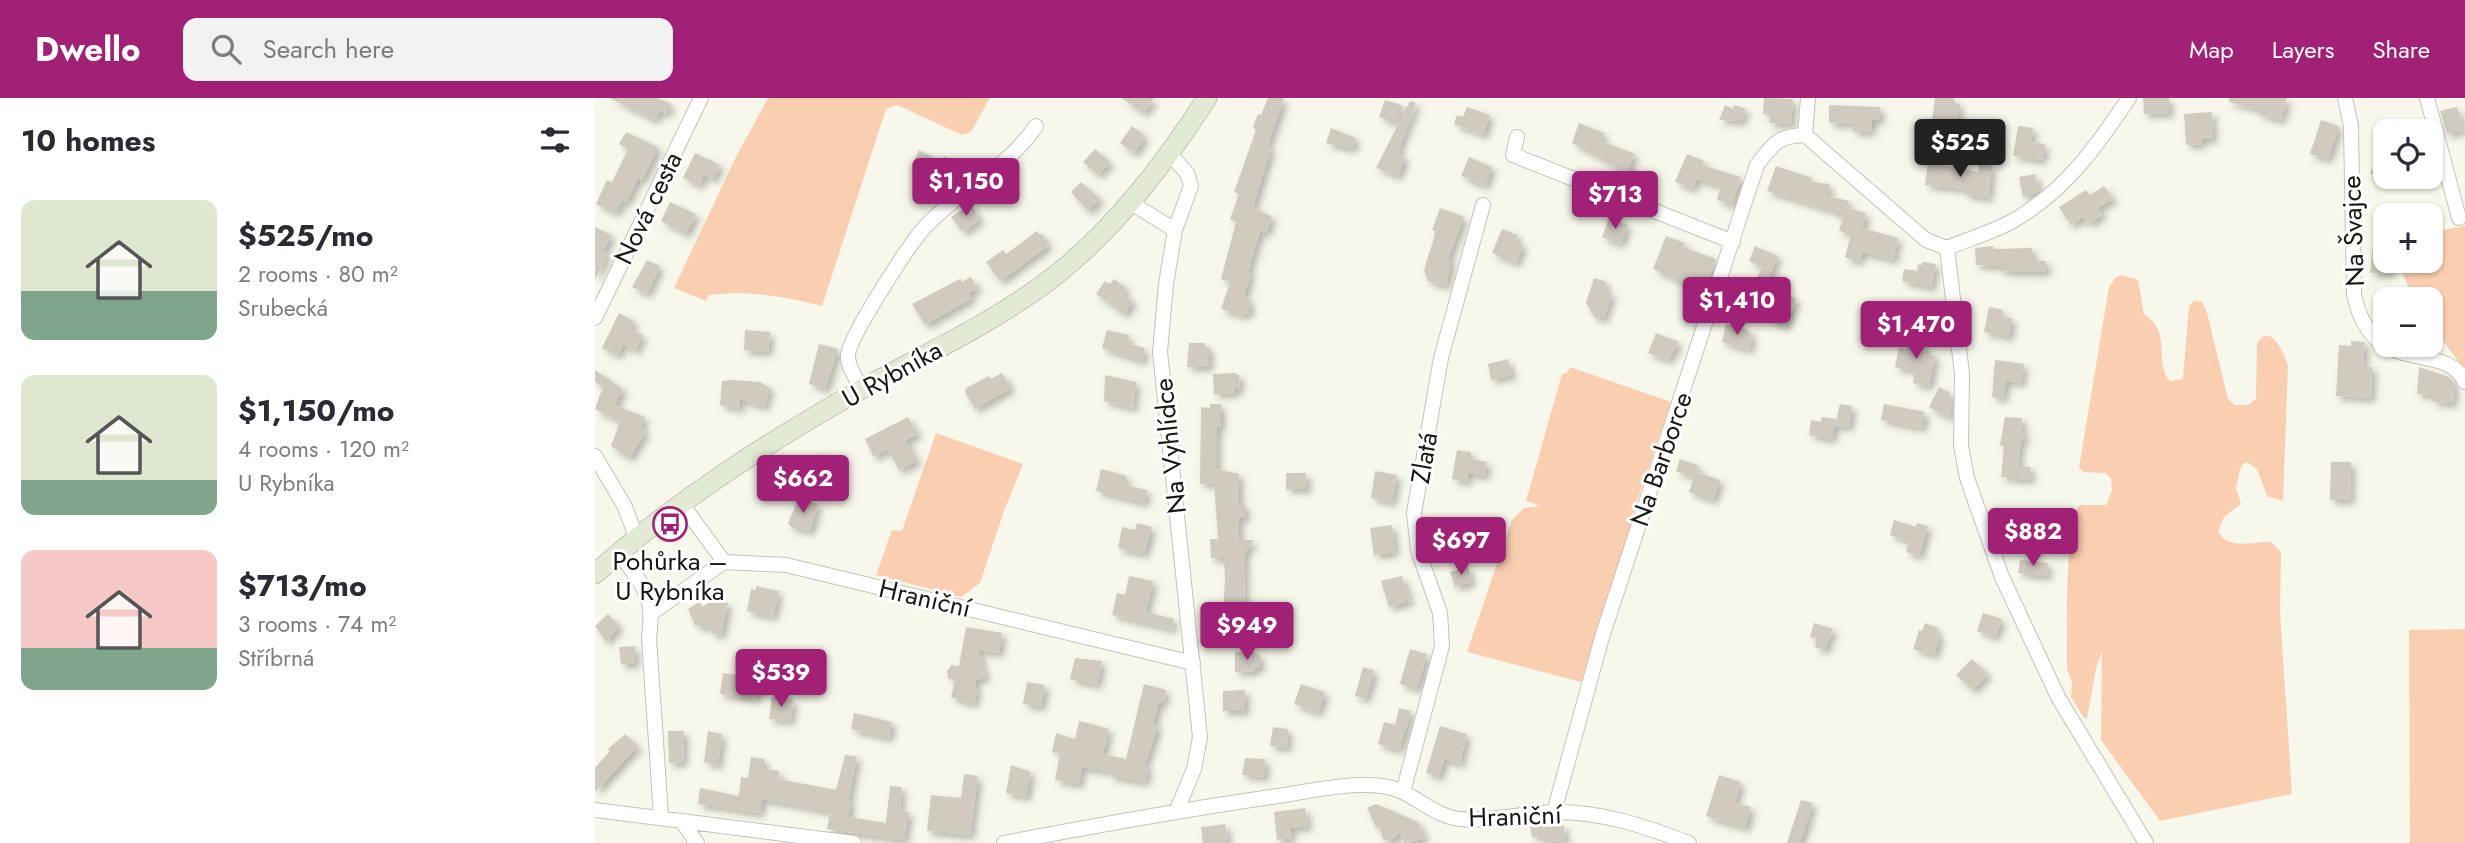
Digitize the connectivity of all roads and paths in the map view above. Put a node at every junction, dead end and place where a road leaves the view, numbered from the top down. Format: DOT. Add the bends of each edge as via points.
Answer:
graph roads {
  1 [pos="701,98"];
  2 [pos="1207,98"];
  3 [pos="1808,98"];
  4 [pos="2129,98"];
  5 [pos="2345,98"];
  6 [pos="2427,98"];
  7 [pos="1036,127"];
  8 [pos="1805,135"];
  9 [pos="1517,137"];
  10 [pos="1170,155"];
  11 [pos="1131,203"];
  12 [pos="1482,205"];
  13 [pos="2459,218"];
  14 [pos="1175,230"];
  15 [pos="1733,243"];
  16 [pos="1947,248"];
  17 [pos="595,318"];
  18 [pos="2465,382"];
  19 [pos="862,390"];
  20 [pos="595,456"];
  21 [pos="682,504"];
  22 [pos="636,537"];
  23 [pos="619,553"];
  24 [pos="724,562"];
  25 [pos="595,574"];
  26 [pos="653,612"];
  27 [pos="1193,663"];
  28 [pos="1403,792"];
  29 [pos="595,810"];
  30 [pos="1177,810"];
  31 [pos="1554,812"];
  32 [pos="661,816"];
  33 [pos="683,823"];
  34 [pos="697,843"];
  35 [pos="854,843"];
  36 [pos="1004,843"];
  37 [pos="1689,843"];
  38 [pos="2146,843"];
  1 -- 17 [label="street, Nová cesta"];
  2 -- 10 [label="street"];
  3 -- 8 [label="street"];
  4 -- 16 [label="street" via="2064,185 2019,217"];
  5 -- 18 [label="street, Na Švajce" via="2351,126 2354,294 2359,317 2367,332 2386,347 2450,364"];
  6 -- 13 [label="street"];
  7 -- 19 [label="street" via="1015,151 924,228 848,352"];
  8 -- 15 [label="street, Na Barborce" via="1786,136 1772,144 1757,165"];
  8 -- 16 [label="street" via="1926,240"];
  9 -- 15 [label="street" via="1513,155"];
  10 -- 11 [label="street, U Rybníka"];
  10 -- 14 [label="street, Na Vyhlídce" via="1187,173 1191,186"];
  11 -- 14 [label="street"];
  11 -- 19 [label="street, U Rybníka" via="1058,274 1008,309"];
  12 -- 28 [label="street, Zlatá" via="1441,358 1414,513 1418,550 1440,613 1442,646"];
  14 -- 27 [label="street, Na Vyhlídce" via="1160,352"];
  15 -- 31 [label="street, Na Barborce" via="1602,637"];
  16 -- 38 [label="street" via="1962,374 1961,446 1967,478 2002,577 2058,697"];
  19 -- 21 [label="street, U Rybníka"];
  20 -- 22 [label="street" via="625,507"];
  21 -- 22 [label="street, U Rybníka"];
  21 -- 24 [label="street"];
  22 -- 23 [label="street, U Rybníka"];
  23 -- 25 [label="street, U Rybníka"];
  23 -- 26 [label="street" via="644,588"];
  24 -- 26 [label="street"];
  24 -- 27 [label="street, Hraniční" via="786,565"];
  26 -- 32 [label="street" via="649,638"];
  27 -- 30 [label="street, Na Vyhlídce" via="1200,737 1194,769"];
  28 -- 30 [label="street, Hraniční" via="1382,786 1337,788"];
  28 -- 31 [label="street, Hraniční" via="1457,819"];
  29 -- 32 [label="street"];
  30 -- 36 [label="street, Hraniční"];
  31 -- 37 [label="street, Hraniční" via="1609,816"];
  32 -- 33 [label="street"];
  33 -- 34 [label="street"];
  33 -- 35 [label="street"];
}
